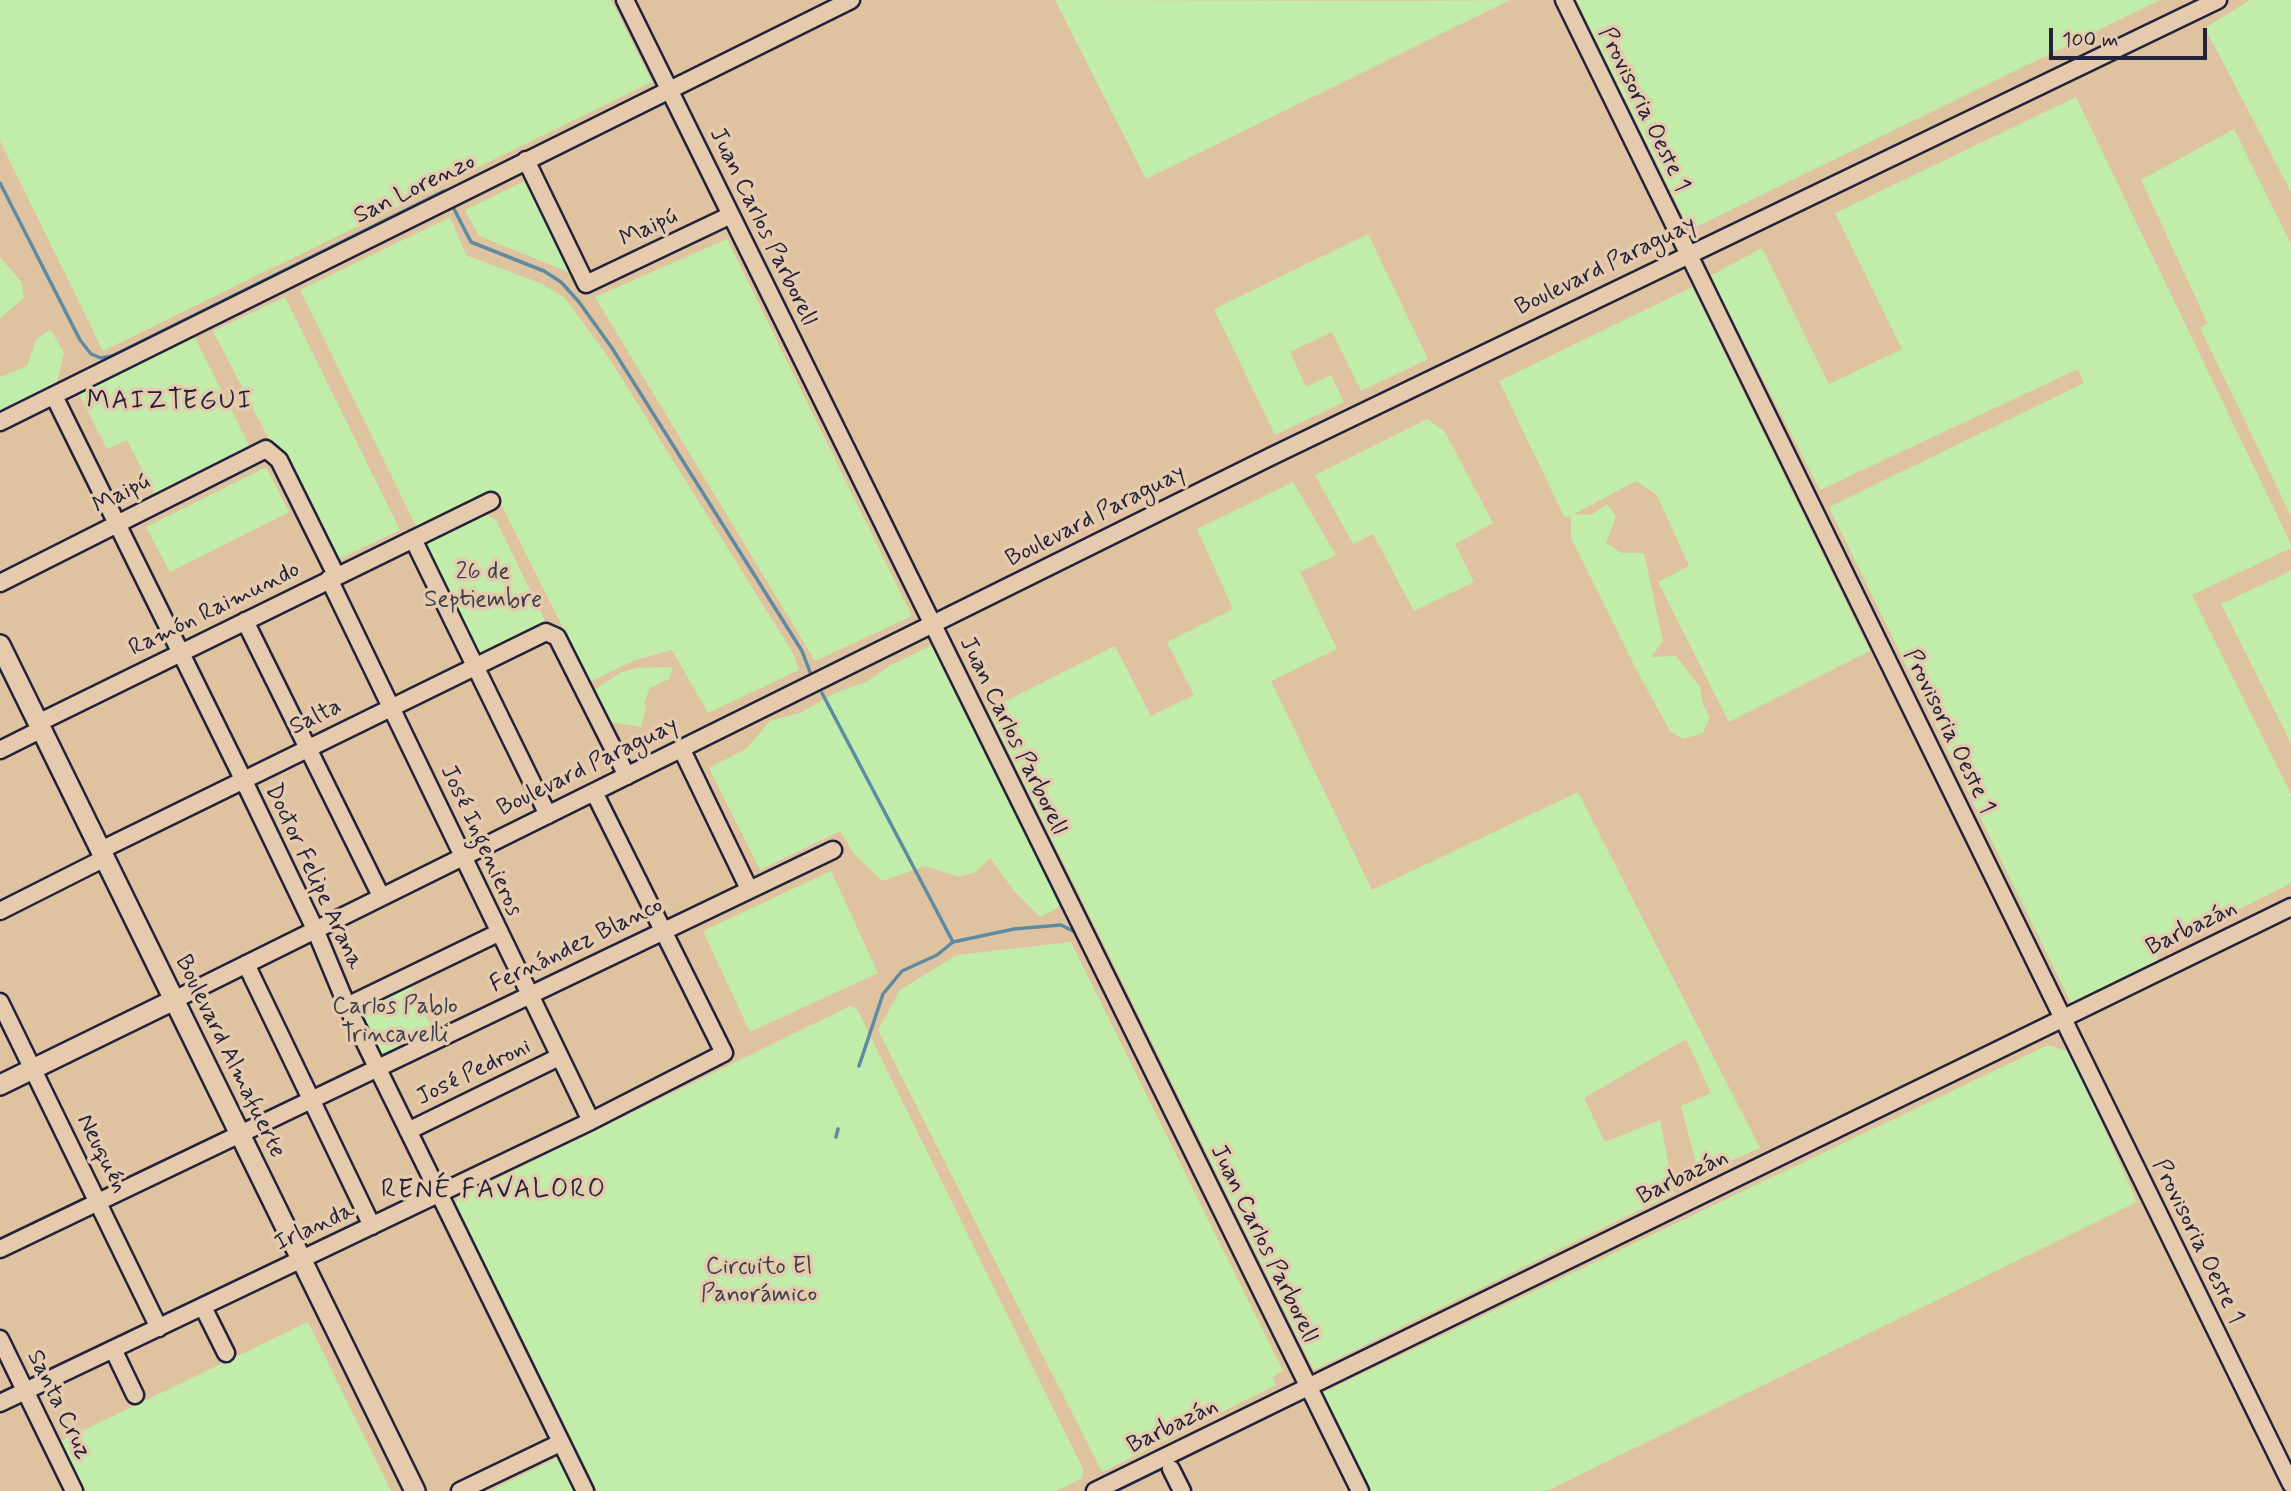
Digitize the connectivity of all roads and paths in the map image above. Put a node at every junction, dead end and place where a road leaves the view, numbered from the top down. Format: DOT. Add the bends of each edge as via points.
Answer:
graph roads {
  1 [pos="625,0"];
  2 [pos="850,0"];
  3 [pos="1564,0"];
  4 [pos="2218,0"];
  5 [pos="668,89"];
  6 [pos="526,160"];
  7 [pos="731,215"];
  8 [pos="1689,254"];
  9 [pos="54,396"];
  10 [pos="0,422"];
  11 [pos="266,449"];
  12 [pos="491,501"];
  13 [pos="116,524"];
  14 [pos="413,538"];
  15 [pos="333,577"];
  16 [pos="0,583"];
  17 [pos="245,621"];
  18 [pos="932,626"];
  19 [pos="0,645"];
  20 [pos="180,653"];
  21 [pos="475,666"];
  22 [pos="391,707"];
  23 [pos="40,726"];
  24 [pos="308,747"];
  25 [pos="0,750"];
  26 [pos="682,750"];
  27 [pos="627,776"];
  28 [pos="243,779"];
  29 [pos="594,792"];
  30 [pos="548,815"];
  31 [pos="833,850"];
  32 [pos="103,854"];
  33 [pos="464,857"];
  34 [pos="749,889"];
  35 [pos="381,896"];
  36 [pos="2291,907"];
  37 [pos="0,911"];
  38 [pos="314,929"];
  39 [pos="664,930"];
  40 [pos="498,933"];
  41 [pos="246,964"];
  42 [pos="528,994"];
  43 [pos="174,1000"];
  44 [pos="0,1002"];
  45 [pos="347,1006"];
  46 [pos="2062,1018"];
  47 [pos="559,1057"];
  48 [pos="377,1068"];
  49 [pos="33,1069"];
  50 [pos="0,1085"];
  51 [pos="311,1101"];
  52 [pos="591,1121"];
  53 [pos="408,1131"];
  54 [pos="239,1134"];
  55 [pos="440,1193"];
  56 [pos="99,1200"];
  57 [pos="372,1226"];
  58 [pos="0,1248"];
  59 [pos="301,1259"];
  60 [pos="203,1307"];
  61 [pos="159,1328"];
  62 [pos="0,1339"];
  63 [pos="113,1349"];
  64 [pos="226,1353"];
  65 [pos="1308,1386"];
  66 [pos="26,1391"];
  67 [pos="135,1395"];
  68 [pos="0,1403"];
  69 [pos="560,1443"];
  70 [pos="1171,1469"];
  71 [pos="2291,1485"];
  72 [pos="74,1491"];
  73 [pos="415,1491"];
  74 [pos="460,1491"];
  75 [pos="585,1491"];
  76 [pos="1095,1491"];
  77 [pos="1182,1491"];
  78 [pos="1360,1491"];
  1 -- 5 [label="street, Juan Carlos Parborell"];
  2 -- 5 [label="street, San Lorenzo"];
  3 -- 8 [label="street, Provisoria Oeste 1"];
  4 -- 8 [label="street, Boulevard Paraguay"];
  5 -- 6 [label="street, San Lorenzo"];
  5 -- 7 [label="street, Juan Carlos Parborell"];
  6 -- 7 [label="street, Maipú" via="586,284"];
  6 -- 9 [label="street, San Lorenzo"];
  7 -- 18 [label="street, Juan Carlos Parborell"];
  8 -- 18 [label="street, Boulevard Paraguay"];
  8 -- 46 [label="street, Provisoria Oeste 1"];
  9 -- 10 [label="street, San Lorenzo"];
  9 -- 13 [label="street, Doctor Felipe Arana"];
  11 -- 13 [label="street, Maipú"];
  11 -- 15 [label="street, José Ingenieros" via="279,460"];
  12 -- 14 [label="street, Ramón Raimundo"];
  13 -- 16 [label="street, Maipú"];
  13 -- 20 [label="street, Doctor Felipe Arana"];
  14 -- 15 [label="street, Ramón Raimundo"];
  14 -- 21 [label="street"];
  15 -- 17 [label="street, Ramón Raimundo"];
  15 -- 22 [label="street, José Ingenieros"];
  17 -- 20 [label="street, Ramón Raimundo"];
  17 -- 24 [label="street"];
  18 -- 26 [label="street, Boulevard Paraguay"];
  18 -- 65 [label="street, Juan Carlos Parborell"];
  19 -- 23 [label="main road, Boulevard Almafuerte"];
  20 -- 23 [label="street, Ramón Raimundo"];
  20 -- 28 [label="street, Doctor Felipe Arana"];
  21 -- 22 [label="street, Salta"];
  21 -- 27 [label="street, Salta" via="552,632"];
  21 -- 30 [label="street"];
  22 -- 24 [label="street, Salta"];
  22 -- 33 [label="street, José Ingenieros"];
  23 -- 25 [label="street, Ramón Raimundo"];
  23 -- 32 [label="main road, Boulevard Almafuerte"];
  24 -- 28 [label="street, Salta"];
  24 -- 35 [label="street"];
  26 -- 27 [label="street, Boulevard Paraguay"];
  26 -- 34 [label="street"];
  27 -- 29 [label="street, Boulevard Paraguay"];
  28 -- 32 [label="street, Salta"];
  28 -- 38 [label="street, Doctor Felipe Arana"];
  29 -- 30 [label="street, Boulevard Paraguay"];
  29 -- 39 [label="street"];
  30 -- 33 [label="street, Boulevard Paraguay"];
  31 -- 34 [label="street, Fernández Blanco"];
  32 -- 37 [label="street, Salta"];
  32 -- 43 [label="main road, Boulevard Almafuerte"];
  33 -- 35 [label="street, Boulevard Paraguay"];
  33 -- 40 [label="street, José Ingenieros"];
  34 -- 39 [label="street, Fernández Blanco"];
  35 -- 38 [label="street, Boulevard Paraguay"];
  36 -- 46 [label="street, Barbazán"];
  38 -- 41 [label="street, Boulevard Paraguay"];
  38 -- 45 [label="street, Doctor Felipe Arana"];
  39 -- 42 [label="street, Fernández Blanco"];
  39 -- 52 [label="street, Irlanda" via="724,1053"];
  40 -- 42 [label="street, José Ingenieros"];
  40 -- 45 [label="street"];
  41 -- 43 [label="street, Boulevard Paraguay"];
  41 -- 51 [label="street"];
  42 -- 47 [label="street, José Ingenieros"];
  42 -- 48 [label="street, Fernández Blanco"];
  43 -- 49 [label="main road, Boulevard Paraguay"];
  43 -- 54 [label="main road, Boulevard Almafuerte"];
  44 -- 49 [label="street, Neuquén"];
  45 -- 48 [label="street, Doctor Felipe Arana"];
  46 -- 65 [label="street, Barbazán"];
  46 -- 71 [label="street, Provisoria Oeste 1"];
  47 -- 52 [label="street, José Ingenieros"];
  47 -- 53 [label="street, José Pedroni"];
  48 -- 51 [label="street, Fernández Blanco"];
  48 -- 53 [label="street, Doctor Felipe Arana"];
  49 -- 50 [label="main road, Boulevard Paraguay"];
  49 -- 56 [label="street, Neuquén"];
  51 -- 54 [label="street, Fernández Blanco"];
  51 -- 57 [label="street"];
  52 -- 55 [label="street, Irlanda"];
  53 -- 55 [label="street, Doctor Felipe Arana"];
  54 -- 56 [label="street, Fernández Blanco"];
  54 -- 59 [label="main road, Boulevard Almafuerte"];
  55 -- 57 [label="street, Irlanda"];
  55 -- 69 [label="street, Doctor Felipe Arana"];
  56 -- 58 [label="street, Fernández Blanco"];
  56 -- 61 [label="street, Neuquén"];
  57 -- 59 [label="street, Irlanda"];
  59 -- 60 [label="street, Irlanda"];
  59 -- 73 [label="main road, Boulevard Almafuerte"];
  60 -- 61 [label="street, Irlanda"];
  60 -- 64 [label="street"];
  61 -- 63 [label="street, Irlanda"];
  62 -- 66 [label="street, Santa Cruz"];
  63 -- 66 [label="street, Irlanda"];
  63 -- 67 [label="street"];
  65 -- 76 [label="street, Barbazán"];
  65 -- 78 [label="street, Juan Carlos Parborell"];
  66 -- 68 [label="street, Irlanda"];
  66 -- 72 [label="street, Santa Cruz"];
  69 -- 74 [label="street"];
  69 -- 75 [label="street, Doctor Felipe Arana"];
  70 -- 77 [label="street"];
}
